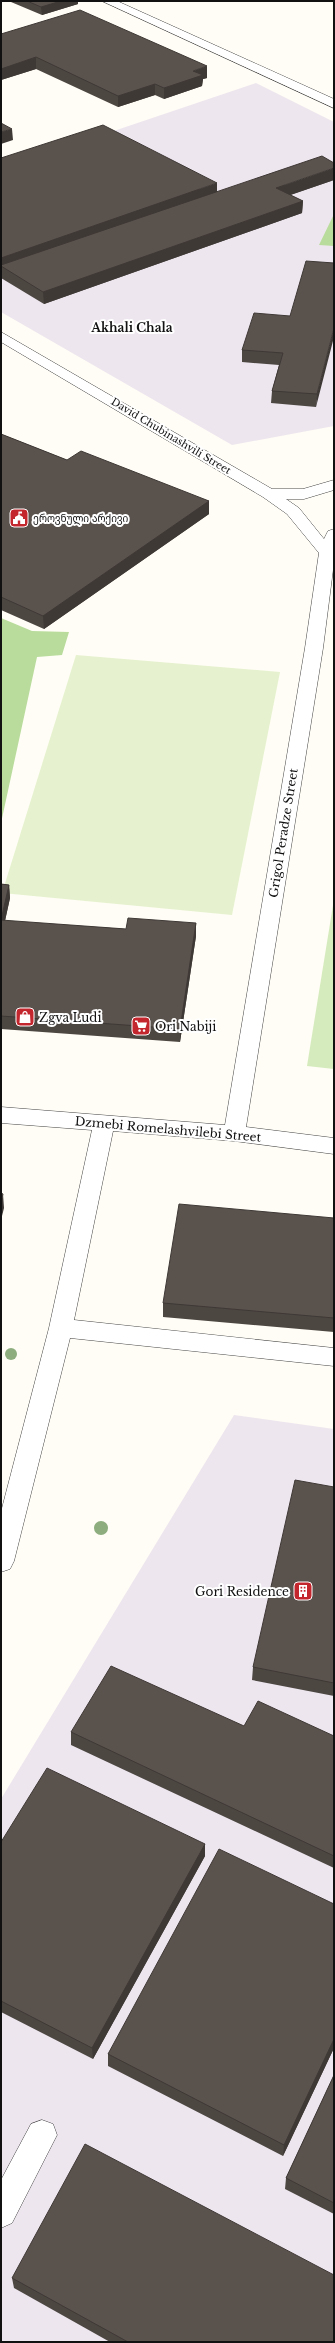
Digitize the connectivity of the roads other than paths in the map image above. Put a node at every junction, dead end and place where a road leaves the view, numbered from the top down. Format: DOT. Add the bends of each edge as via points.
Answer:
graph roads {
  1 [pos="108,1"];
  2 [pos="334,104"];
  3 [pos="1,336"];
  4 [pos="334,485"];
  5 [pos="269,494"];
  6 [pos="334,534"];
  7 [pos="327,553"];
  8 [pos="1,1115"];
  9 [pos="104,1123"];
  10 [pos="234,1133"];
  11 [pos="334,1146"];
  12 [pos="61,1328"];
  13 [pos="334,1357"];
  14 [pos="1,1562"];
  15 [pos="42,2135"];
  16 [pos="1,2212"];
  1 -- 2 [label="street"];
  3 -- 5 [label="street, David Chubinashvili Street"];
  4 -- 5 [label="street" via="304,494"];
  5 -- 7 [label="street, David Chubinashvili Street" via="293,511"];
  6 -- 7 [label="street, Grigol Peradze Street"];
  7 -- 10 [label="street, Grigol Peradze Street"];
  8 -- 9 [label="street, Dzmebi Romelashvilebi Street"];
  9 -- 10 [label="street, Dzmebi Romelashvilebi Street"];
  9 -- 12 [label="street"];
  10 -- 11 [label="street, Dzmebi Romelashvilebi Street"];
  12 -- 13 [label="street"];
  12 -- 14 [label="street"];
  15 -- 16 [label="street"];
}
